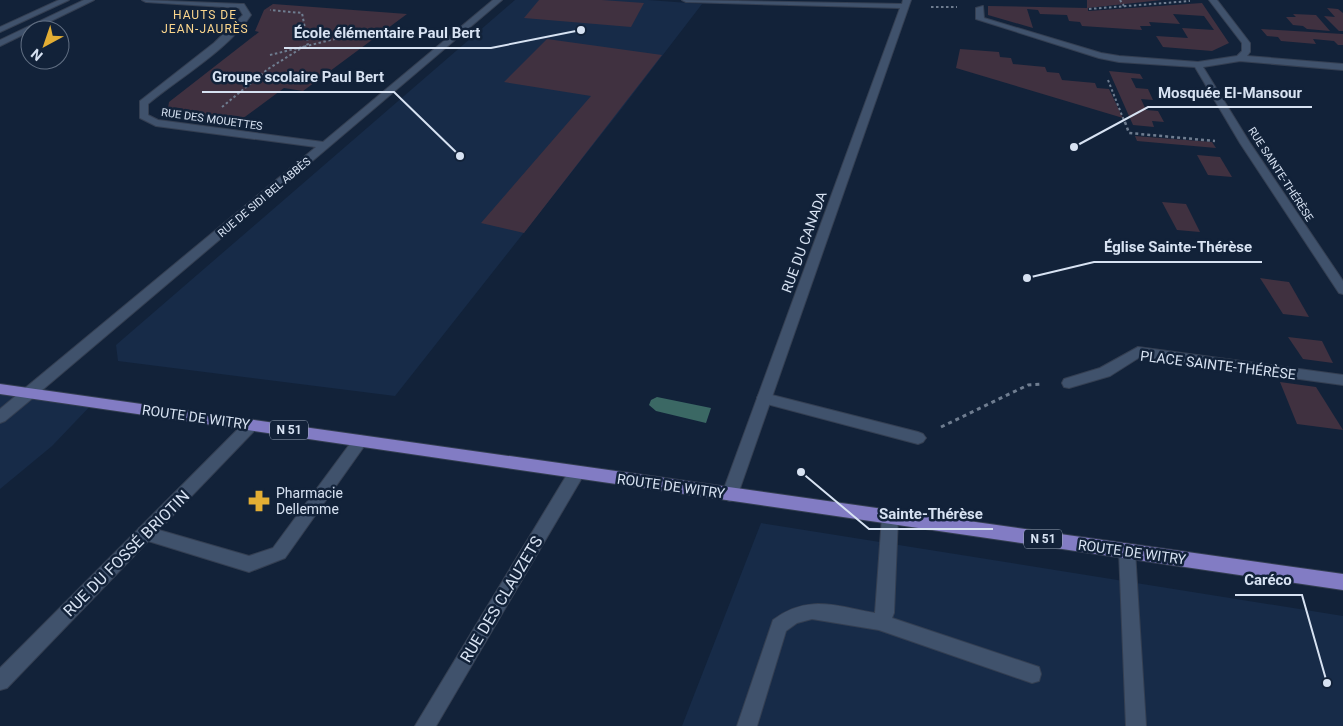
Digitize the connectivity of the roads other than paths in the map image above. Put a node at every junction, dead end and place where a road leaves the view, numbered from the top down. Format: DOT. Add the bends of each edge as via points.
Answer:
graph roads {
  1 [pos="65,0"];
  2 [pos="90,0"];
  3 [pos="146,0"];
  4 [pos="498,0"];
  5 [pos="686,0"];
  6 [pos="1213,0"];
  7 [pos="712,1"];
  8 [pos="906,3"];
  9 [pos="980,8"];
  10 [pos="0,30"];
  11 [pos="0,43"];
  12 [pos="1240,58"];
  13 [pos="1198,65"];
  14 [pos="1343,69"];
  15 [pos="326,145"];
  16 [pos="1343,290"];
  17 [pos="1343,380"];
  18 [pos="1069,383"];
  19 [pos="0,389"];
  20 [pos="29,393"];
  21 [pos="764,398"];
  22 [pos="0,417"];
  23 [pos="251,425"];
  24 [pos="918,438"];
  25 [pos="360,441"];
  26 [pos="577,472"];
  27 [pos="730,494"];
  28 [pos="890,517"];
  29 [pos="145,533"];
  30 [pos="1127,551"];
  31 [pos="1343,582"];
  32 [pos="879,622"];
  33 [pos="1032,674"];
  34 [pos="0,681"];
  35 [pos="425,726"];
  36 [pos="747,726"];
  37 [pos="1136,726"];
  1 -- 10 [label="street"];
  2 -- 11 [label="street"];
  3 -- 15 [label="street, RUE DES MOUETTES" via="241,6 247,15 246,21 143,103 143,116 156,123"];
  4 -- 15 [label="street, RUE DE SIDI BEL ABBÈS"];
  5 -- 7 [label="street"];
  6 -- 12 [label="street" via="1246,43 1246,52"];
  7 -- 8 [label="street"];
  8 -- 21 [label="street, RUE DU CANADA"];
  9 -- 13 [label="street" via="980,19 1098,55"];
  12 -- 13 [label="street"];
  12 -- 14 [label="street"];
  13 -- 16 [label="street, RUE SAINTE-THÉRÈSE" via="1245,143"];
  15 -- 20 [label="street, RUE DE SIDI BEL ABBÈS"];
  17 -- 18 [label="street, PLACE SAINTE-THÉRÈSE" via="1138,352 1105,372"];
  19 -- 20 [label="main road, ROUTE DE WITRY / N 51"];
  20 -- 22 [label="street, RUE DE SIDI BEL ABBÈS"];
  20 -- 23 [label="main road, ROUTE DE WITRY / N 51"];
  21 -- 24 [label="street"];
  21 -- 27 [label="street, RUE DU CANADA"];
  23 -- 25 [label="main road, ROUTE DE WITRY / N 51"];
  23 -- 29 [label="street, RUE DU FOSSÉ BRIOTIN"];
  25 -- 26 [label="main road, ROUTE DE WITRY / N 51"];
  25 -- 29 [label="street" via="279,553 249,564"];
  26 -- 27 [label="main road, ROUTE DE WITRY / N 51"];
  26 -- 35 [label="street, RUE DES CLAUZETS"];
  27 -- 28 [label="main road, ROUTE DE WITRY / N 51"];
  28 -- 30 [label="main road, ROUTE DE WITRY / N 51"];
  28 -- 32 [label="street" via="885,613"];
  29 -- 34 [label="street, RUE DU FOSSÉ BRIOTIN"];
  30 -- 31 [label="main road, ROUTE DE WITRY / N 51"];
  30 -- 37 [label="street"];
  32 -- 33 [label="street"];
  32 -- 36 [label="street" via="812,611 792,616 779,626"];
}
